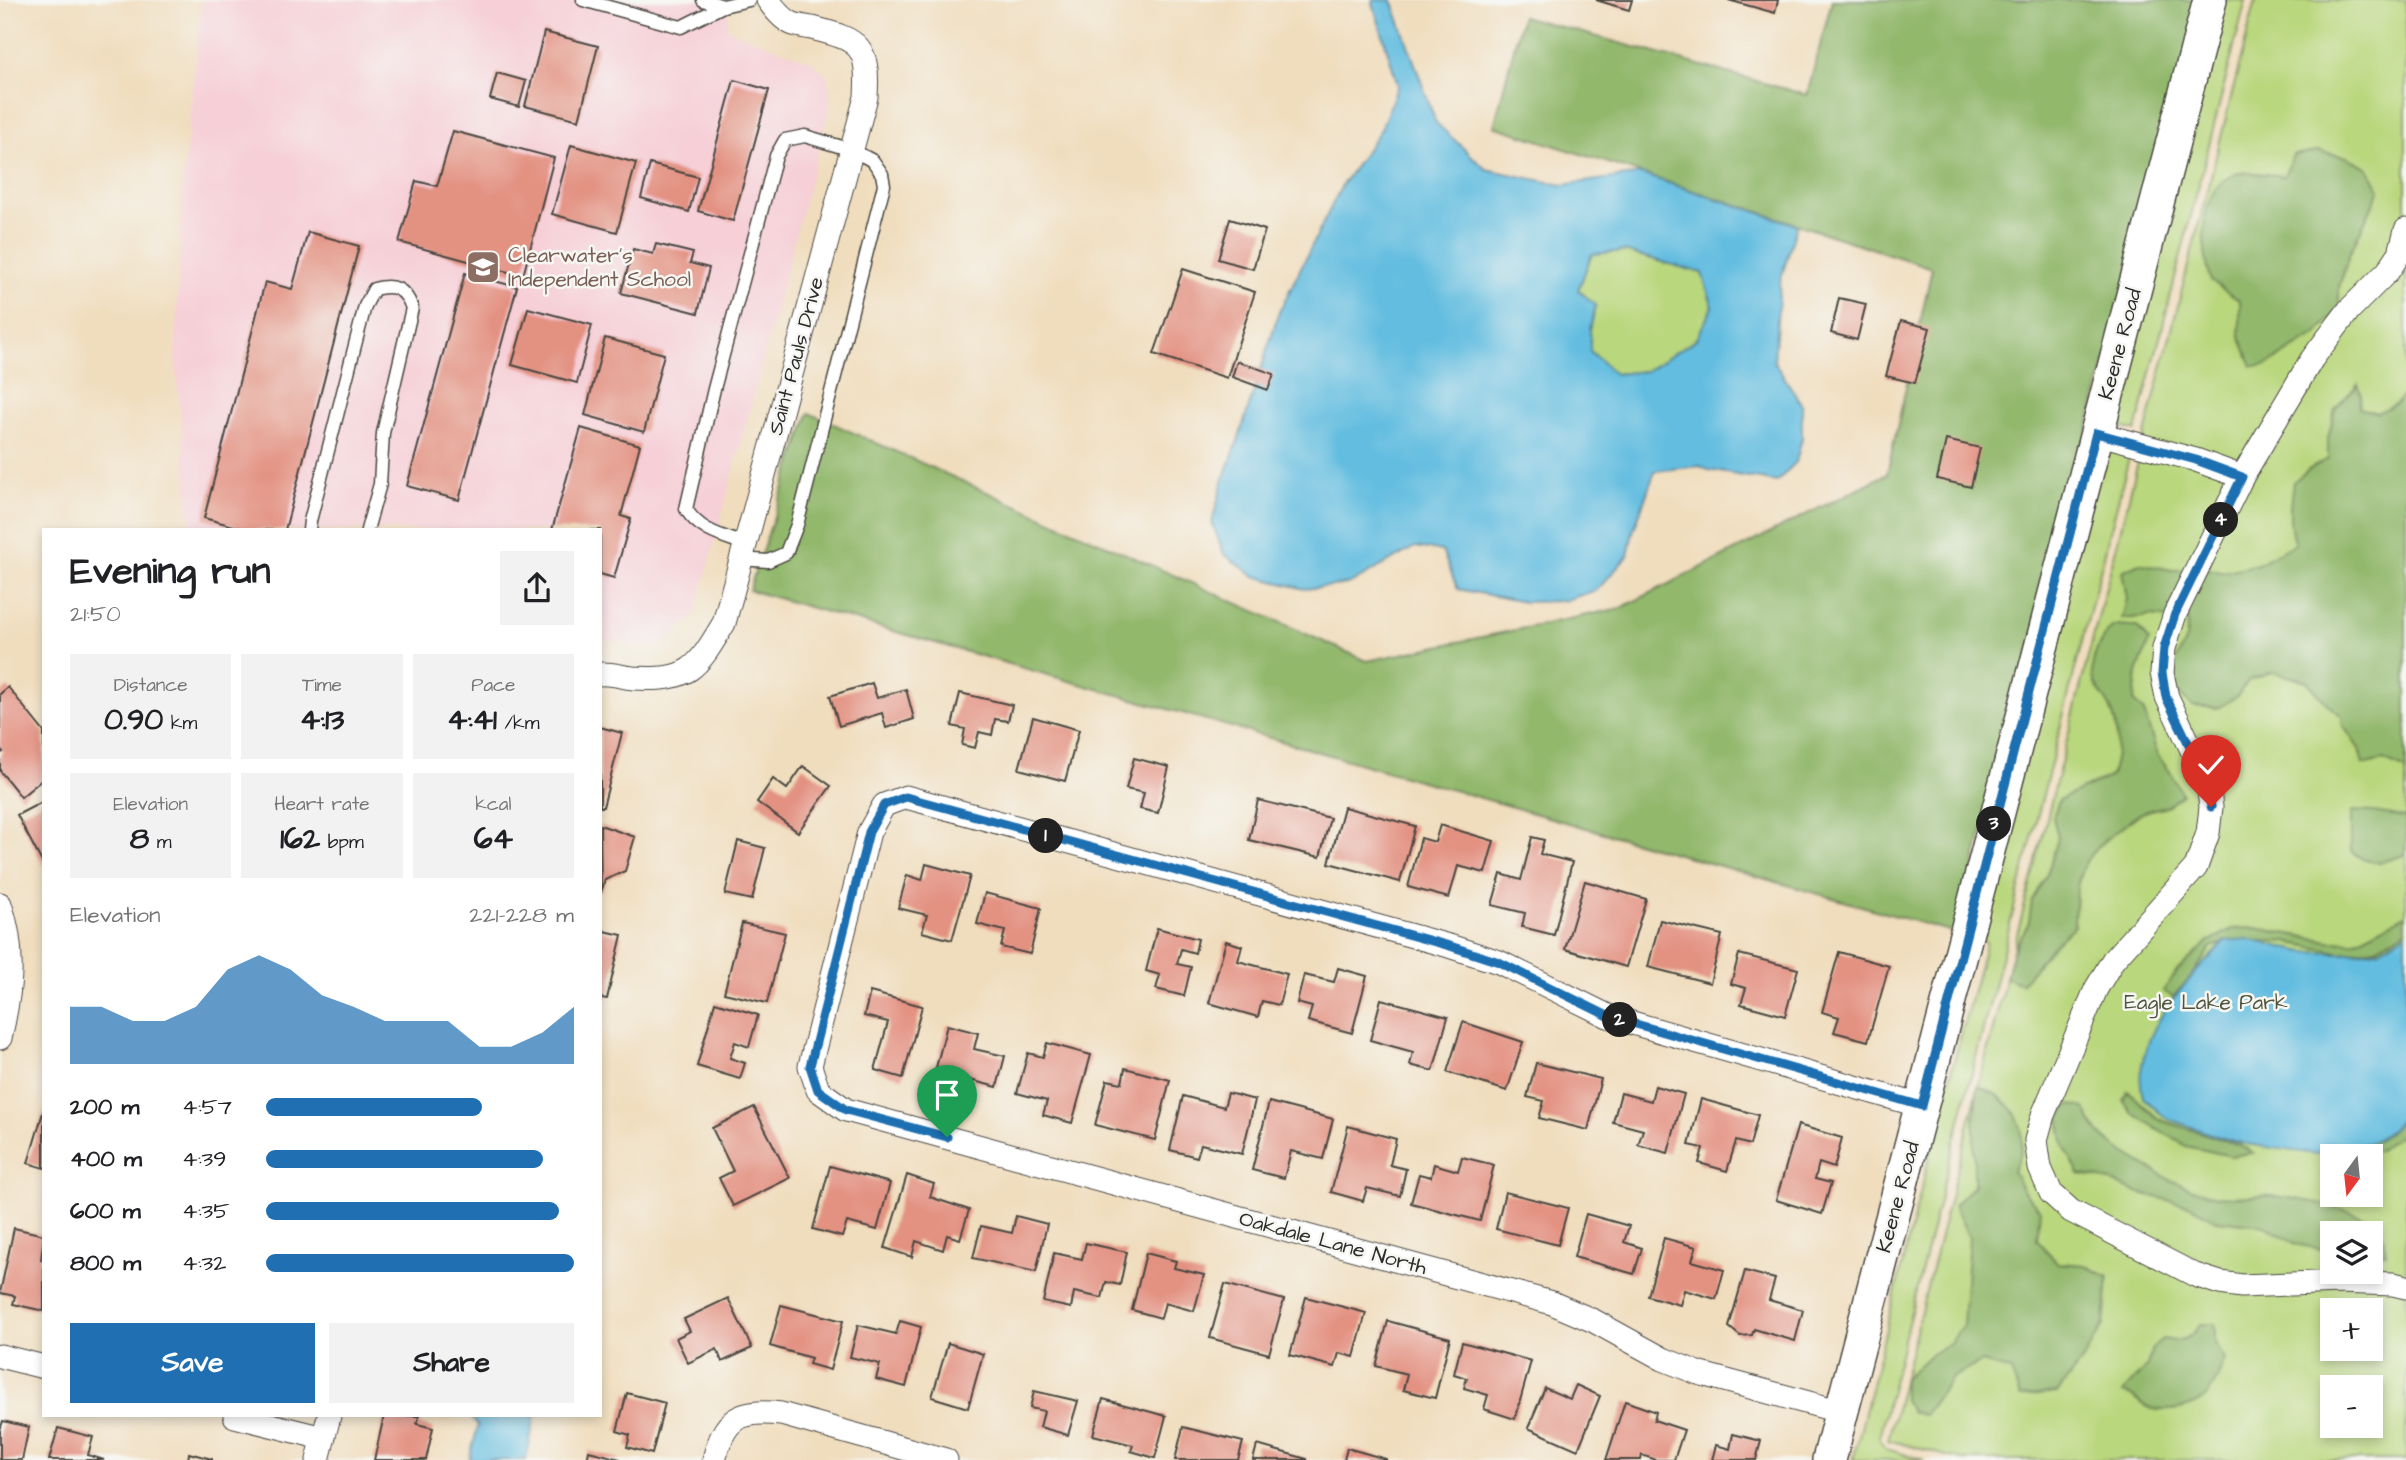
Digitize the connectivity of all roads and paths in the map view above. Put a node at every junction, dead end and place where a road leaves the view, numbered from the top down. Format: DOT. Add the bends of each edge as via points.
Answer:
graph roads {
  1 [pos="583,0"];
  2 [pos="703,0"];
  3 [pos="749,0"];
  4 [pos="768,0"];
  5 [pos="2210,0"];
  6 [pos="723,6"];
  7 [pos="852,150"];
  8 [pos="2406,230"];
  9 [pos="2096,433"];
  10 [pos="2242,477"];
  11 [pos="309,528"];
  12 [pos="368,528"];
  13 [pos="743,552"];
  14 [pos="602,674"];
  15 [pos="0,904"];
  16 [pos="0,1038"];
  17 [pos="1922,1106"];
  18 [pos="2406,1287"];
  19 [pos="0,1356"];
  20 [pos="42,1366"];
  21 [pos="1842,1412"];
  22 [pos="238,1417"];
  23 [pos="329,1417"];
  24 [pos="320,1449"];
  25 [pos="713,1460"];
  26 [pos="946,1460"];
  27 [pos="1829,1460"];
  1 -- 6 [label="lane" via="681,27"];
  2 -- 6 [label="lane"];
  3 -- 6 [label="lane"];
  4 -- 7 [label="street, Saint Pauls Drive" via="791,23 846,37 860,49 868,68 866,97"];
  5 -- 9 [label="main road, Keene Road"];
  7 -- 13 [label="street, Saint Pauls Drive"];
  7 -- 13 [label="lane" via="873,161 884,185 797,525 786,553 768,561"];
  7 -- 13 [label="lane" via="805,136 785,140 776,156 686,509 692,520"];
  8 -- 10 [label="street" via="2400,253 2312,359"];
  9 -- 10 [label="street"];
  9 -- 17 [label="main road, Keene Road"];
  10 -- 18 [label="street" via="2175,614 2164,648 2166,697 2208,784 2208,833 2196,867 2113,960 2096,989 2043,1115 2036,1140 2039,1168 2051,1193 2071,1211 2195,1275 2242,1286 2369,1282"];
  11 -- 12 [label="lane" via="365,306 374,289 388,285 400,289 412,308 383,433 380,484"];
  13 -- 14 [label="street, Saint Pauls Drive" via="724,623 703,658 684,674 661,680"];
  15 -- 16 [label="street" via="12,971"];
  17 -- 21 [label="main road, Keene Road"];
  17 -- 21 [label="street, Oakdale Lane North" via="1608,1016 1499,962 1450,946 906,797 884,805 869,832 810,1066 818,1090 846,1110 1552,1303 1698,1373"];
  19 -- 20 [label="street"];
  21 -- 27 [label="main road, Keene Road"];
  22 -- 24 [label="street"];
  23 -- 24 [label="street"];
  25 -- 26 [label="street" via="727,1425 759,1412 781,1414"];
}
